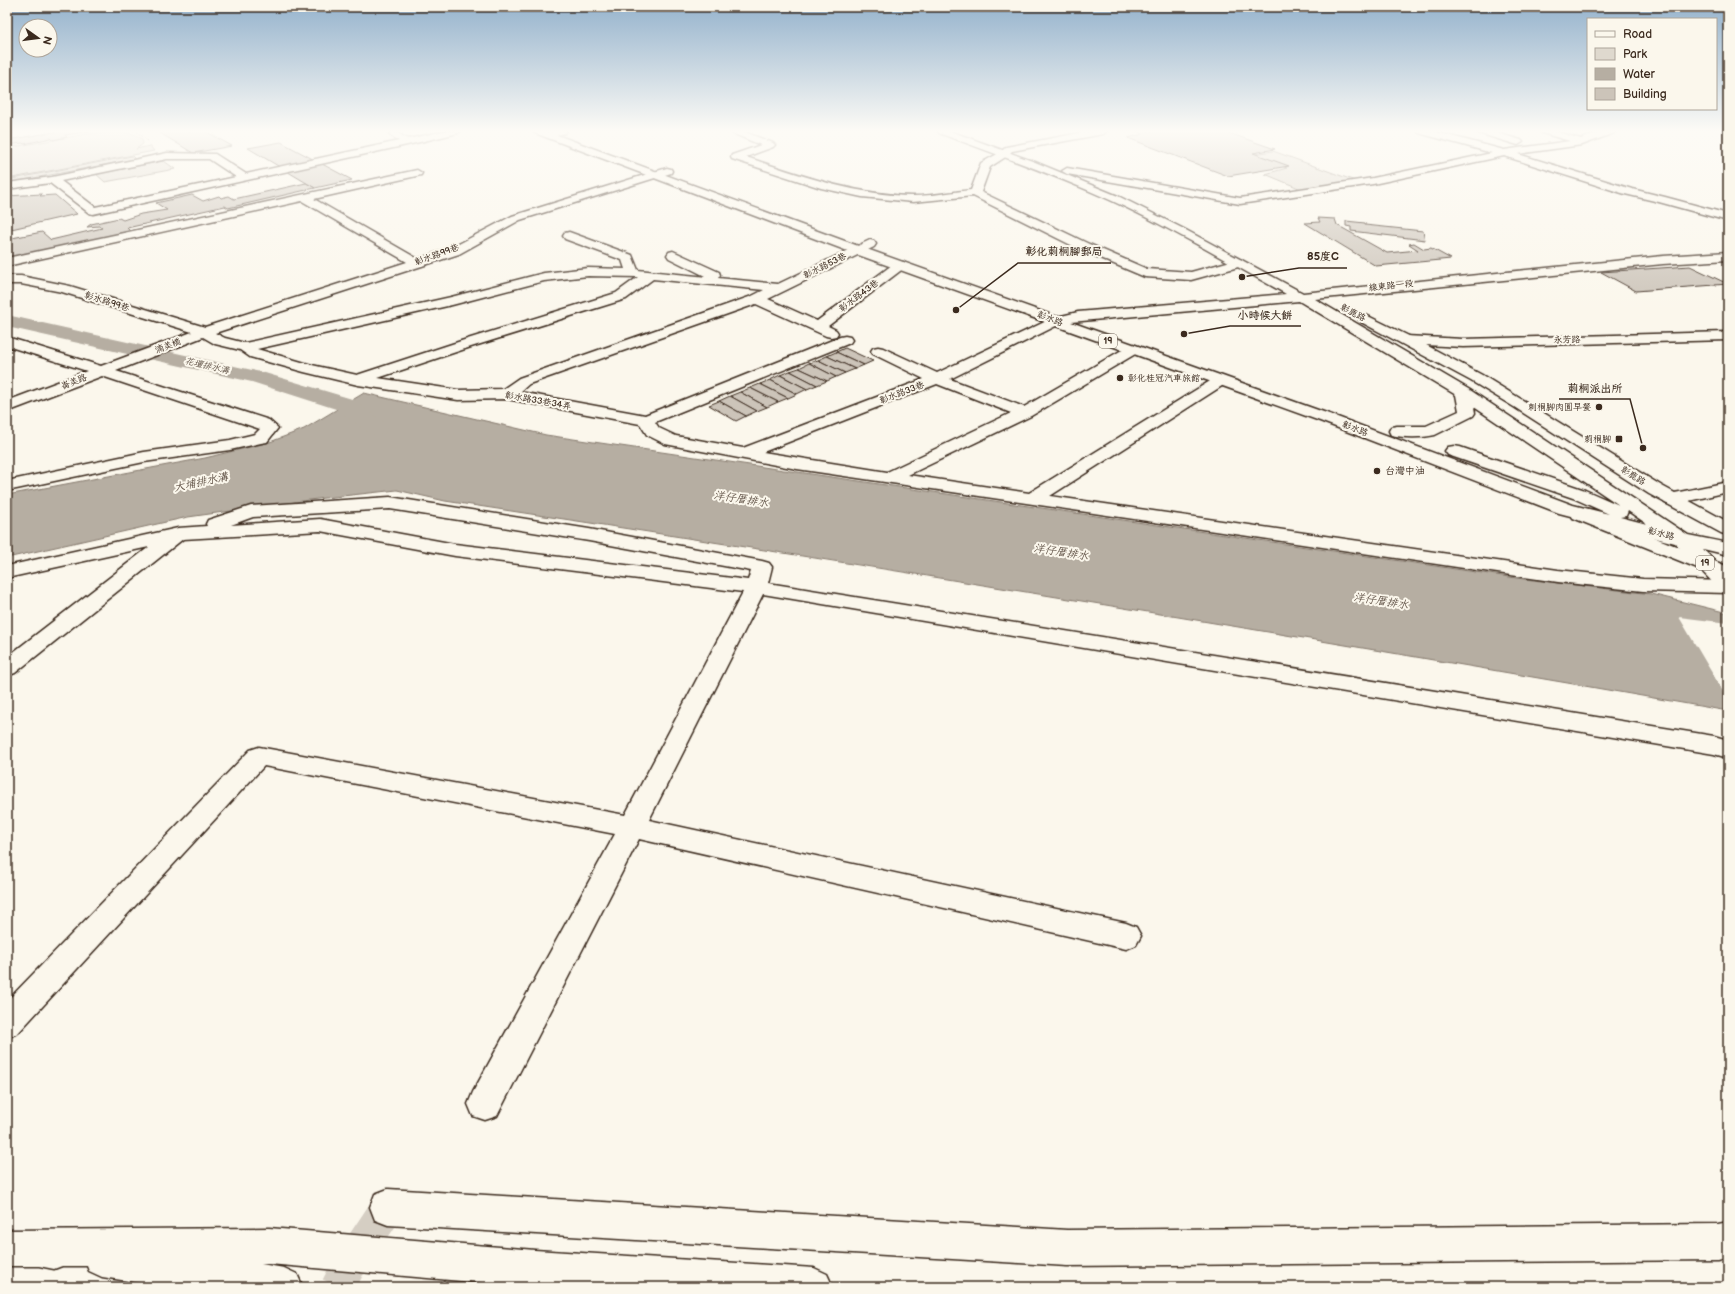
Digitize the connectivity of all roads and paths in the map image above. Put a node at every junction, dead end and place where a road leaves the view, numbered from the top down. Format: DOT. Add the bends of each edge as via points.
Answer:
graph roads {
  1 [pos="67,191"];
  2 [pos="183,191"];
  3 [pos="330,191"];
  4 [pos="601,191"];
  5 [pos="710,191"];
  6 [pos="850,191"];
  7 [pos="1099,191"];
  8 [pos="1113,191"];
  9 [pos="1185,191"];
  10 [pos="1301,191"];
  11 [pos="1627,191"];
  12 [pos="975,193"];
  13 [pos="303,197"];
  14 [pos="1728,218"];
  15 [pos="569,236"];
  16 [pos="863,247"];
  17 [pos="673,255"];
  18 [pos="1728,256"];
  19 [pos="7,262"];
  20 [pos="417,263"];
  21 [pos="1238,263"];
  22 [pos="900,265"];
  23 [pos="633,273"];
  24 [pos="650,275"];
  25 [pos="7,280"];
  26 [pos="725,281"];
  27 [pos="780,288"];
  28 [pos="1318,294"];
  29 [pos="1300,297"];
  30 [pos="757,299"];
  31 [pos="1078,316"];
  32 [pos="1056,321"];
  33 [pos="818,327"];
  34 [pos="200,334"];
  35 [pos="1728,336"];
  36 [pos="7,340"];
  37 [pos="1406,340"];
  38 [pos="245,347"];
  39 [pos="1132,350"];
  40 [pos="878,351"];
  41 [pos="141,356"];
  42 [pos="101,372"];
  43 [pos="938,379"];
  44 [pos="358,380"];
  45 [pos="1220,381"];
  46 [pos="1464,393"];
  47 [pos="508,394"];
  48 [pos="7,407"];
  49 [pos="1025,413"];
  50 [pos="646,420"];
  51 [pos="1397,431"];
  52 [pos="743,454"];
  53 [pos="890,477"];
  54 [pos="7,486"];
  55 [pos="1728,487"];
  56 [pos="1034,498"];
  57 [pos="1671,499"];
  58 [pos="1566,509"];
  59 [pos="1728,529"];
  60 [pos="178,534"];
  61 [pos="1682,539"];
  62 [pos="1728,549"];
  63 [pos="1706,565"];
  64 [pos="7,572"];
  65 [pos="1728,573"];
  66 [pos="756,587"];
  67 [pos="1728,587"];
  68 [pos="7,668"];
  69 [pos="1728,749"];
  70 [pos="632,827"];
  71 [pos="1126,936"];
  72 [pos="7,1023"];
  73 [pos="485,1104"];
  74 [pos="388,1207"];
  75 [pos="1728,1240"];
  76 [pos="23,1248"];
  77 [pos="284,1287"];
  78 [pos="814,1287"];
  1 -- 2 [label="main road" via="94,211"];
  3 -- 13 [label="main road"];
  4 -- 20 [label="main road, 彰水路99巷" via="516,218 455,251"];
  5 -- 16 [label="main road, 彰水路 / 19"];
  6 -- 12 [label="main road" via="913,199"];
  7 -- 21 [label="main road, 彰鹿路"];
  8 -- 28 [label="main road, 彰鹿路" via="1190,226"];
  9 -- 10 [label="main road" via="1240,201"];
  11 -- 14 [label="main road"];
  12 -- 21 [label="main road" via="1085,247 1145,273 1191,276"];
  13 -- 19 [label="main road"];
  13 -- 20 [label="main road"];
  15 -- 23 [label="main road" via="628,258"];
  16 -- 22 [label="main road, 彰水路 / 19"];
  16 -- 27 [label="main road, 彰水路53巷"];
  16 -- 31 [label="main road, 彰水路 / 19"];
  17 -- 26 [label="main road"];
  18 -- 28 [label="main road, 線東路一段"];
  20 -- 34 [label="main road, 彰水路99巷"];
  21 -- 29 [label="main road, 彰鹿路"];
  22 -- 32 [label="main road, 彰水路 / 19"];
  22 -- 33 [label="main road, 彰水路43巷"];
  23 -- 24 [label="main road, 彰水路99巷"];
  23 -- 38 [label="main road, 彰水路99巷" via="588,272 544,277 452,301"];
  24 -- 26 [label="main road, 彰水路99巷"];
  24 -- 44 [label="main road" via="621,296"];
  25 -- 34 [label="main road, 彰水路99巷" via="21,280 65,289 198,329"];
  26 -- 27 [label="main road, 彰水路99巷"];
  27 -- 30 [label="main road, 彰水路53巷"];
  28 -- 29 [label="main road, 線東路一段"];
  28 -- 37 [label="main road, 彰鹿路"];
  29 -- 31 [label="main road, 線東路一段"];
  29 -- 46 [label="main road, 彰鹿路"];
  30 -- 33 [label="main road"];
  30 -- 47 [label="main road, 彰水路53巷" via="524,381"];
  31 -- 32 [label="main road, 線東路一段"];
  31 -- 51 [label="main road, 彰水路 / 19"];
  32 -- 39 [label="main road, 彰水路 / 19"];
  32 -- 43 [label="main road, 彰水路33巷"];
  33 -- 50 [label="main road" via="845,340"];
  34 -- 38 [label="main road, 彰水路99巷"];
  34 -- 41 [label="main road, 湳美橋"];
  35 -- 37 [label="main road, 永芳路" via="1463,343"];
  36 -- 42 [label="main road"];
  37 -- 57 [label="main road, 彰鹿路" via="1539,416"];
  38 -- 44 [label="main road, 彰水路99巷" via="255,354"];
  39 -- 45 [label="main road, 彰水路 / 19"];
  39 -- 49 [label="main road"];
  40 -- 43 [label="main road"];
  41 -- 42 [label="main road, 崙美路"];
  42 -- 48 [label="main road, 崙美路"];
  42 -- 54 [label="main road" via="263,423 270,428 261,438 230,445 144,457"];
  43 -- 49 [label="main road"];
  43 -- 52 [label="main road, 彰水路33巷"];
  44 -- 47 [label="main road, 彰水路33巷34弄" via="458,395"];
  45 -- 56 [label="main road"];
  45 -- 58 [label="main road, 彰水路 / 19" via="1326,418"];
  46 -- 51 [label="main road" via="1467,413 1429,431"];
  46 -- 61 [label="main road, 彰鹿路"];
  47 -- 50 [label="main road, 彰水路33巷34弄"];
  49 -- 53 [label="main road"];
  50 -- 52 [label="main road" via="653,431 672,440"];
  51 -- 61 [label="main road, 彰水路 / 19" via="1579,494"];
  52 -- 53 [label="main road"];
  53 -- 56 [label="main road"];
  55 -- 57 [label="main road"];
  56 -- 67 [label="main road" via="1589,580 1692,588"];
  57 -- 59 [label="main road, 彰鹿路"];
  58 -- 61 [label="main road, 彰水路 / 19"];
  58 -- 63 [label="main road"];
  60 -- 64 [label="main road"];
  60 -- 66 [label="main road" via="320,526 455,550"];
  60 -- 66 [label="main road" via="251,512 390,503 589,535 762,567"];
  60 -- 68 [label="main road"];
  61 -- 62 [label="main road, 19"];
  61 -- 63 [label="main road, 19"];
  63 -- 65 [label="main road"];
  63 -- 67 [label="main road, 19"];
  66 -- 69 [label="main road" via="1707,743"];
  66 -- 70 [label="main road"];
  70 -- 71 [label="main road"];
  70 -- 72 [label="main road" via="259,756"];
  70 -- 73 [label="main road"];
  74 -- 75 [label="main road" via="1067,1248"];
  76 -- 77 [label="main road"];
  76 -- 78 [label="main road" via="269,1246 543,1270"];
}
